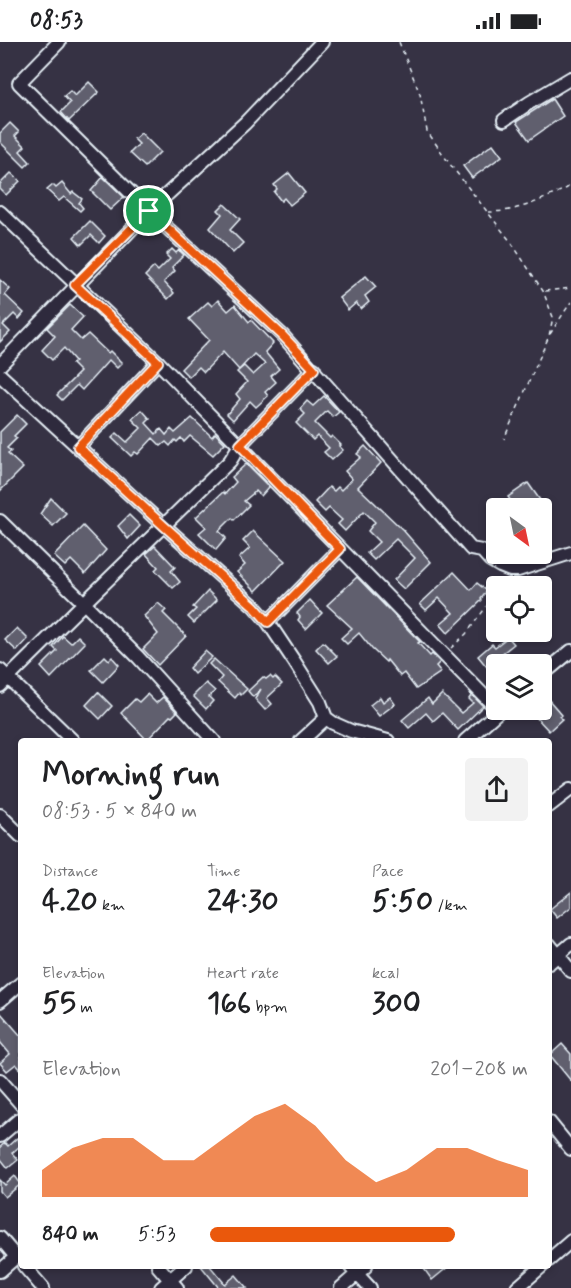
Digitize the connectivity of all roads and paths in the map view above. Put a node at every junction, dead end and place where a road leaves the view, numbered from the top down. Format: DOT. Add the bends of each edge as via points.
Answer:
graph roads {
  1 [pos="59,42"];
  2 [pos="322,42"];
  3 [pos="399,42"];
  4 [pos="571,78"];
  5 [pos="504,120"];
  6 [pos="571,184"];
  7 [pos="149,211"];
  8 [pos="0,212"];
  9 [pos="488,212"];
  10 [pos="75,285"];
  11 [pos="571,288"];
  12 [pos="543,291"];
  13 [pos="571,302"];
  14 [pos="549,336"];
  15 [pos="158,362"];
  16 [pos="0,365"];
  17 [pos="314,369"];
  18 [pos="0,375"];
  19 [pos="504,439"];
  20 [pos="240,445"];
  21 [pos="78,447"];
  22 [pos="0,522"];
  23 [pos="164,526"];
  24 [pos="340,549"];
  25 [pos="571,553"];
  26 [pos="84,603"];
  27 [pos="486,607"];
  28 [pos="268,622"];
  29 [pos="571,651"];
  30 [pos="444,655"];
  31 [pos="552,667"];
  32 [pos="3,678"];
  33 [pos="486,698"];
  34 [pos="326,718"];
  35 [pos="487,720"];
  36 [pos="70,738"];
  37 [pos="211,738"];
  38 [pos="304,738"];
  39 [pos="377,738"];
  40 [pos="468,738"];
  41 [pos="571,789"];
  42 [pos="552,804"];
  43 [pos="0,815"];
  44 [pos="18,833"];
  45 [pos="571,944"];
  46 [pos="554,959"];
  47 [pos="571,971"];
  48 [pos="18,986"];
  49 [pos="0,1001"];
  50 [pos="0,1080"];
  51 [pos="18,1101"];
  52 [pos="18,1121"];
  53 [pos="552,1126"];
  54 [pos="0,1136"];
  55 [pos="571,1149"];
  56 [pos="0,1238"];
  57 [pos="571,1241"];
  58 [pos="552,1257"];
  59 [pos="18,1258"];
  60 [pos="18,1261"];
  61 [pos="27,1269"];
  62 [pos="160,1269"];
  63 [pos="183,1269"];
  64 [pos="357,1269"];
  65 [pos="359,1269"];
  66 [pos="539,1269"];
  67 [pos="0,1271"];
  68 [pos="169,1285"];
  69 [pos="43,1288"];
  70 [pos="341,1288"];
  71 [pos="370,1288"];
  72 [pos="517,1288"];
  1 -- 7 [label="street" via="19,83"];
  2 -- 7 [label="street" via="245,123"];
  3 -- 9 [label="path" via="420,94 427,131"];
  4 -- 5 [label="street"];
  6 -- 9 [label="path" via="534,203"];
  7 -- 10 [label="street"];
  7 -- 17 [label="street"];
  8 -- 10 [label="street"];
  9 -- 12 [label="path"];
  10 -- 15 [label="street"];
  10 -- 16 [label="street"];
  11 -- 12 [label="path"];
  12 -- 14 [label="path" via="553,317"];
  13 -- 14 [label="path"];
  14 -- 19 [label="path"];
  15 -- 20 [label="street"];
  15 -- 21 [label="street"];
  17 -- 20 [label="street"];
  17 -- 25 [label="street" via="471,549 482,551 494,563 510,570"];
  18 -- 21 [label="street"];
  20 -- 23 [label="street" via="230,461"];
  20 -- 24 [label="street"];
  21 -- 23 [label="street"];
  22 -- 26 [label="street"];
  23 -- 26 [label="street"];
  23 -- 28 [label="street"];
  24 -- 28 [label="street"];
  24 -- 30 [label="street"];
  26 -- 32 [label="street"];
  26 -- 37 [label="street"];
  27 -- 30 [label="path"];
  28 -- 34 [label="street" via="320,702"];
  29 -- 31 [label="street"];
  30 -- 33 [label="street"];
  32 -- 36 [label="street"];
  34 -- 38 [label="street"];
  34 -- 39 [label="street"];
  35 -- 40 [label="street"];
  41 -- 42 [label="street"];
  43 -- 44 [label="street"];
  45 -- 46 [label="street"];
  46 -- 47 [label="street"];
  48 -- 49 [label="street"];
  50 -- 51 [label="street"];
  52 -- 54 [label="street"];
  53 -- 55 [label="street"];
  56 -- 59 [label="street"];
  57 -- 58 [label="street"];
  60 -- 67 [label="street"];
  61 -- 69 [label="street"];
  62 -- 68 [label="street"];
  63 -- 68 [label="street"];
  64 -- 70 [label="street"];
  65 -- 71 [label="street"];
  66 -- 72 [label="street"];
}
